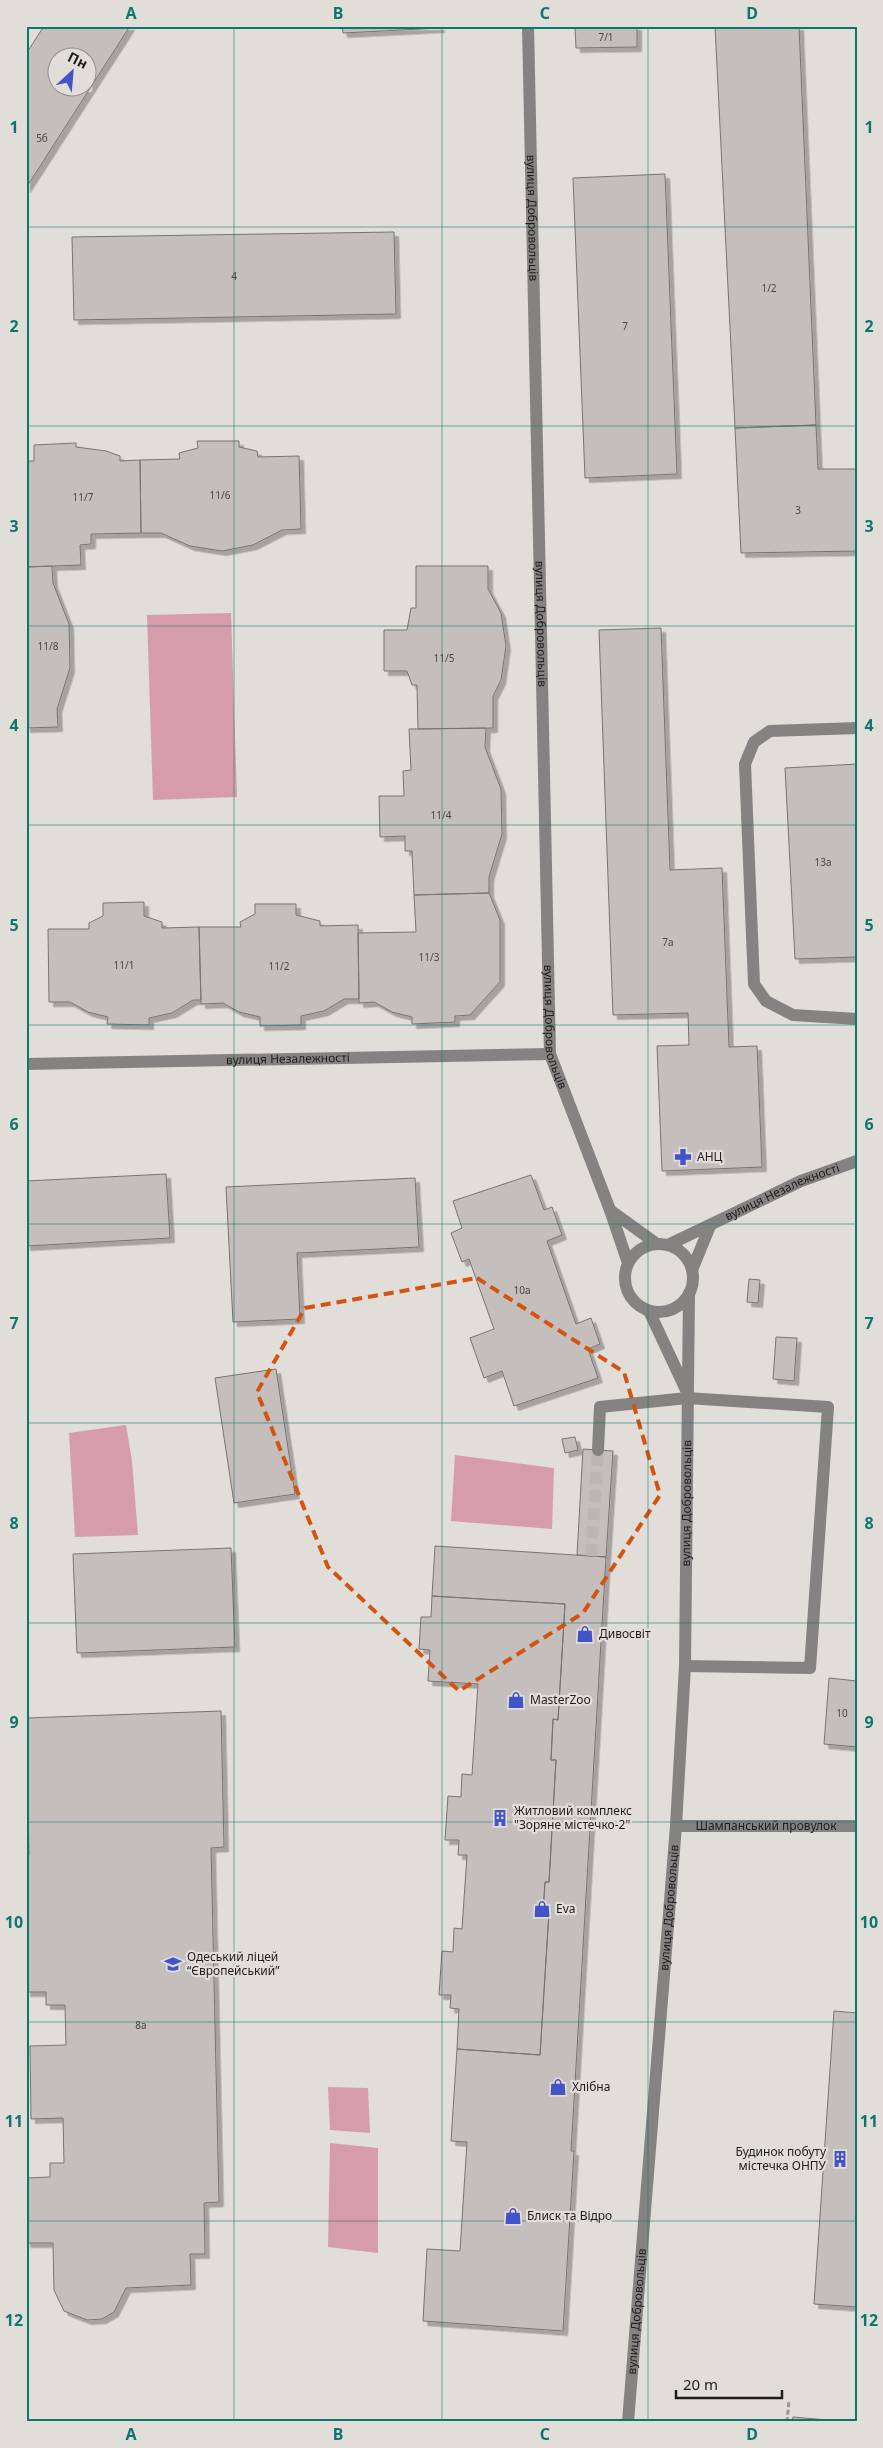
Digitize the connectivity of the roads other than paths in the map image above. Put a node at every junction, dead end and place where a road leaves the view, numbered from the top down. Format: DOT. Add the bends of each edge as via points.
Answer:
graph roads {
  1 [pos="528,26"];
  2 [pos="857,728"];
  3 [pos="857,1019"];
  4 [pos="550,1054"];
  5 [pos="26,1064"];
  6 [pos="857,1161"];
  7 [pos="610,1210"];
  8 [pos="710,1226"];
  9 [pos="663,1245"];
  10 [pos="628,1263"];
  11 [pos="692,1270"];
  12 [pos="690,1293"];
  13 [pos="649,1311"];
  14 [pos="687,1395"];
  15 [pos="598,1450"];
  16 [pos="685,1666"];
  17 [pos="676,1826"];
  18 [pos="857,1826"];
  19 [pos="628,2422"];
  1 -- 4 [label="street, вулиця Добровольців"];
  2 -- 3 [label="street" via="770,731 754,742 745,764 754,984 766,1001 793,1015"];
  4 -- 5 [label="street, вулиця Незалежності"];
  4 -- 7 [label="street, вулиця Добровольців"];
  6 -- 8 [label="street, вулиця Незалежності" via="801,1181"];
  7 -- 9 [label="street"];
  7 -- 10 [label="street, вулиця Добровольців"];
  8 -- 9 [label="street, вулиця Незалежності"];
  8 -- 11 [label="street, вулиця Незалежності"];
  9 -- 10 [label="street" via="645,1246"];
  9 -- 11 [label="street" via="683,1255"];
  10 -- 13 [label="street" via="625,1274 630,1296"];
  11 -- 12 [label="street"];
  12 -- 13 [label="street" via="672,1309"];
  12 -- 14 [label="street, вулиця Добровольців"];
  13 -- 14 [label="street, вулиця Добровольців"];
  14 -- 15 [label="street" via="600,1407"];
  14 -- 16 [label="street, вулиця Добровольців"];
  14 -- 16 [label="street" via="828,1407 810,1668"];
  16 -- 17 [label="street, вулиця Добровольців"];
  17 -- 18 [label="street, Шампанський провулок"];
  17 -- 19 [label="street, вулиця Добровольців"];
}
